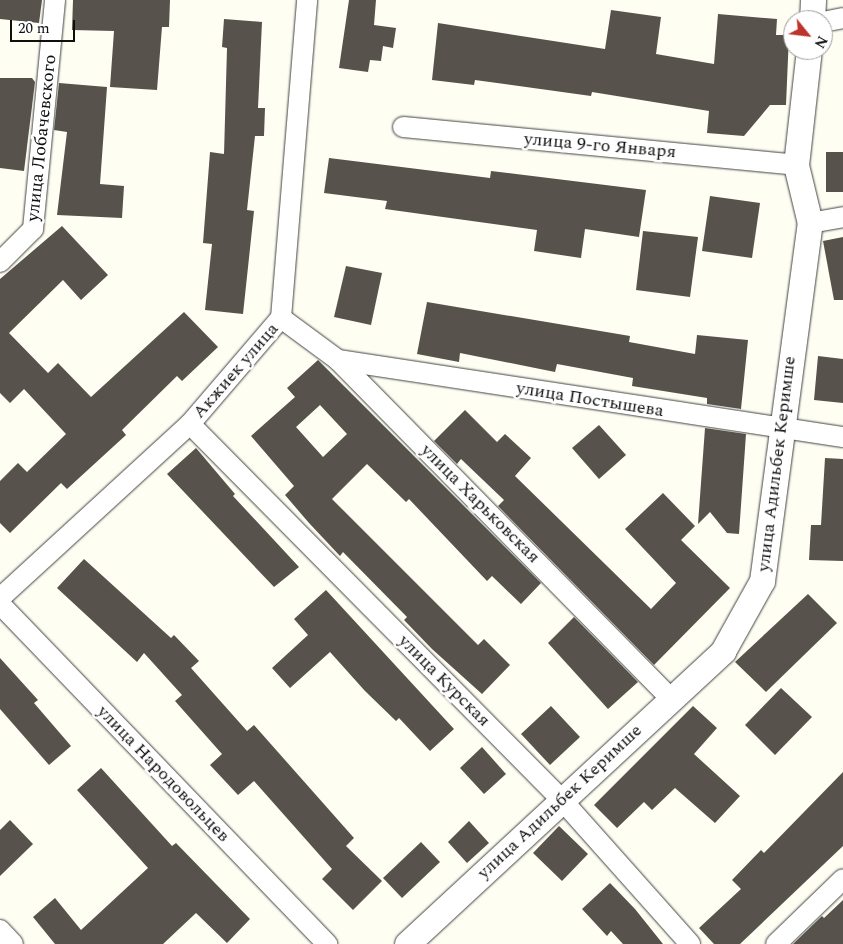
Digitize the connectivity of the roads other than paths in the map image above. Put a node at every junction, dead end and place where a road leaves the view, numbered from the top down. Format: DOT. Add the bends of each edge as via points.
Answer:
graph roads {
  1 [pos="55,0"];
  2 [pos="307,0"];
  3 [pos="807,60"];
  4 [pos="403,127"];
  5 [pos="796,165"];
  6 [pos="843,217"];
  7 [pos="810,223"];
  8 [pos="0,262"];
  9 [pos="281,318"];
  10 [pos="338,360"];
  11 [pos="190,424"];
  12 [pos="781,430"];
  13 [pos="843,437"];
  14 [pos="0,598"];
  15 [pos="0,604"];
  16 [pos="671,699"];
  17 [pos="561,799"];
  18 [pos="843,878"];
  19 [pos="0,930"];
  20 [pos="13,944"];
  21 [pos="327,944"];
  22 [pos="407,944"];
  23 [pos="690,944"];
  24 [pos="776,944"];
  1 -- 8 [label="street, улица Лобачевского" via="33,229"];
  2 -- 9 [label="street, Акжиек улица"];
  3 -- 5 [label="street, улица Адильбек Керимше"];
  4 -- 5 [label="street, улица 9-го Января"];
  5 -- 7 [label="street, улица Адильбек Керимше"];
  6 -- 7 [label="street"];
  7 -- 12 [label="street, улица Адильбек Керимше"];
  9 -- 10 [label="street, улица Харьковская"];
  9 -- 11 [label="street, Акжиек улица"];
  10 -- 12 [label="street, улица Постышева"];
  10 -- 16 [label="street, улица Харьковская"];
  11 -- 14 [label="street, Акжиек улица"];
  11 -- 17 [label="street, улица Курская"];
  12 -- 13 [label="street, улица Постышева"];
  12 -- 16 [label="street, улица Адильбек Керимше" via="762,581 723,651"];
  15 -- 21 [label="street, улица Народовольцев"];
  16 -- 17 [label="street, улица Адильбек Керимше"];
  17 -- 22 [label="street, улица Адильбек Керимше"];
  17 -- 23 [label="street, улица Курская"];
  18 -- 24 [label="street"];
  19 -- 20 [label="street"];
}
